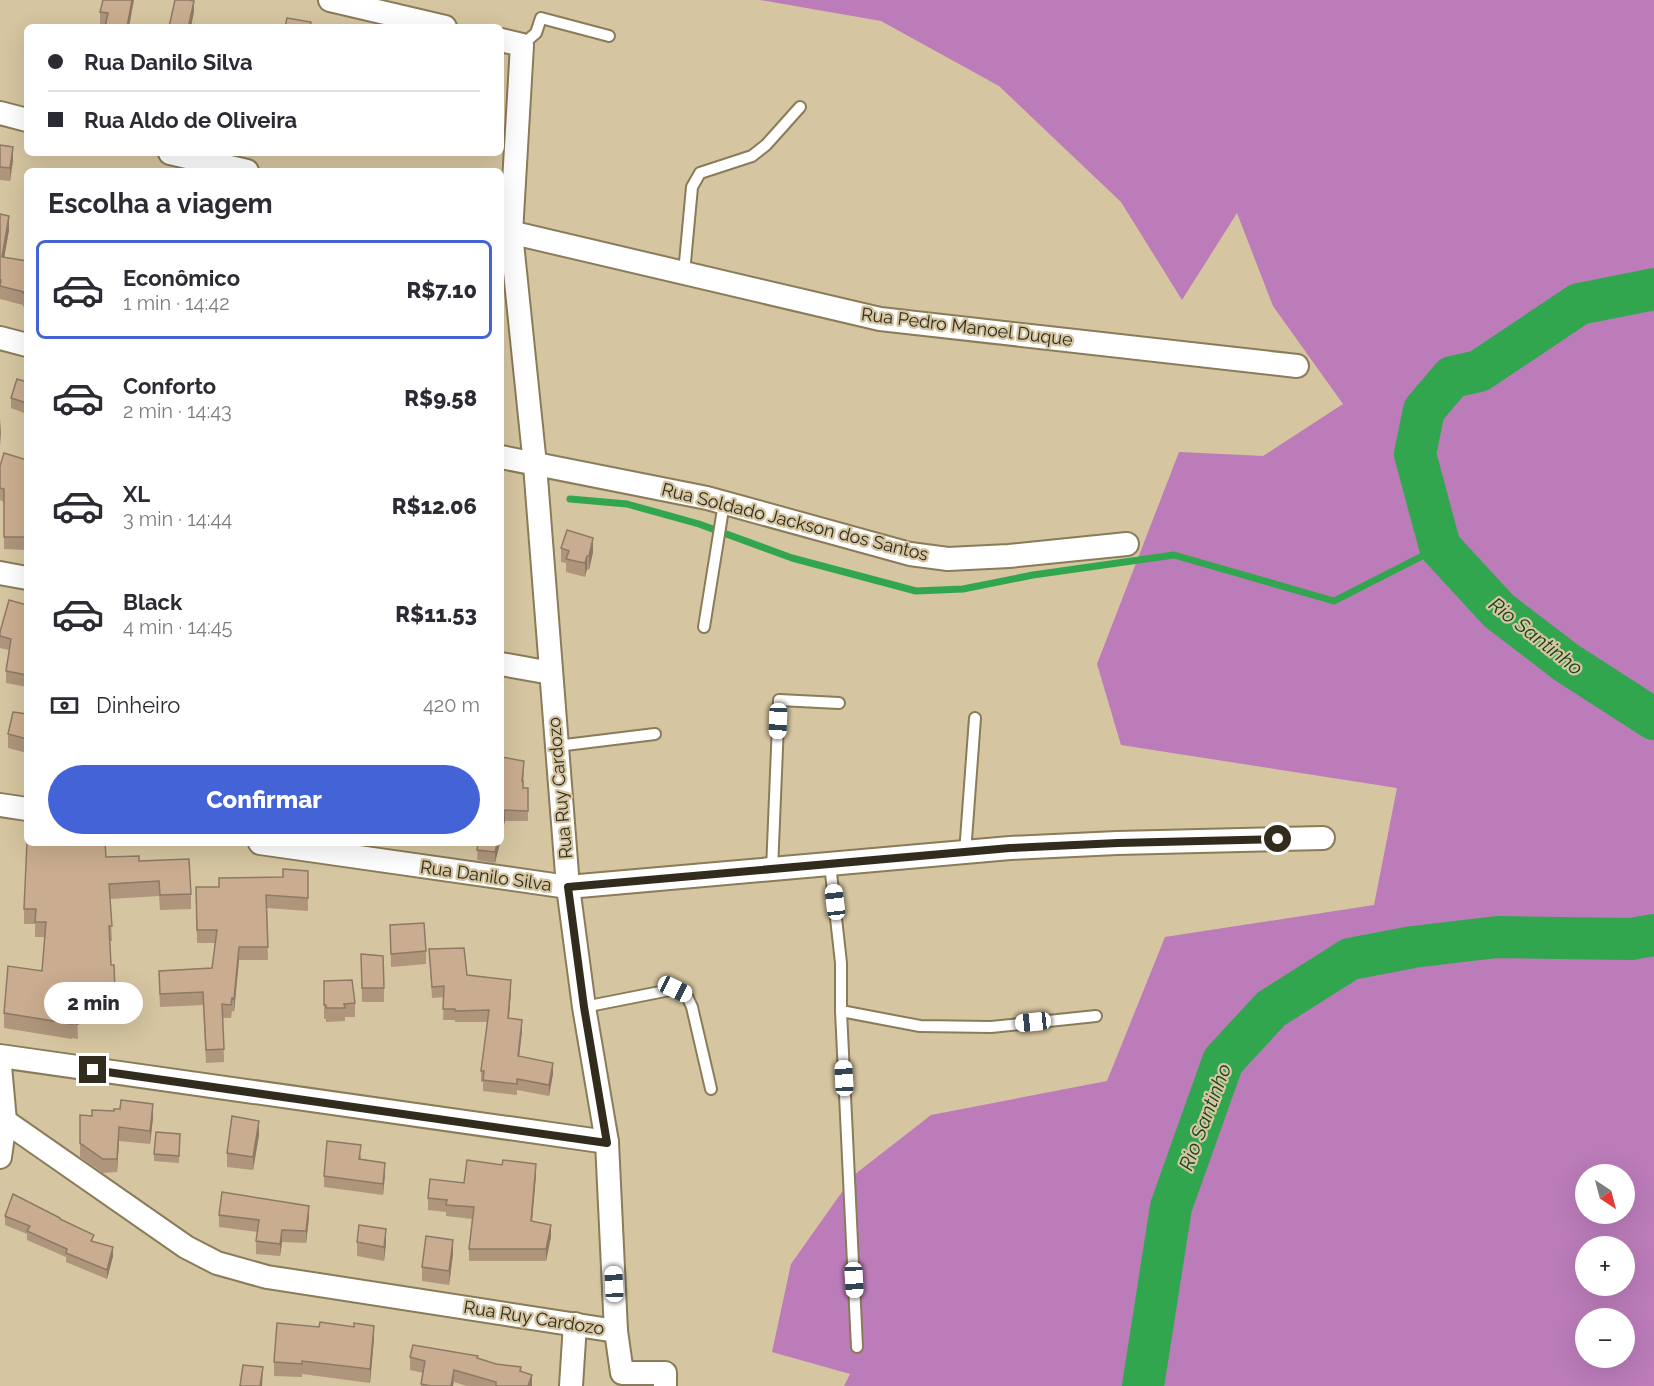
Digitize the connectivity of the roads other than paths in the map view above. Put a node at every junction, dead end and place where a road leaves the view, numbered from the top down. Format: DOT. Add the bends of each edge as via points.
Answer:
graph roads {
  1 [pos="330,0"];
  2 [pos="433,24"];
  3 [pos="609,36"];
  4 [pos="511,42"];
  5 [pos="800,107"];
  6 [pos="0,113"];
  7 [pos="24,119"];
  8 [pos="183,156"];
  9 [pos="234,168"];
  10 [pos="506,231"];
  11 [pos="684,273"];
  12 [pos="0,338"];
  13 [pos="24,344"];
  14 [pos="1297,366"];
  15 [pos="504,458"];
  16 [pos="535,465"];
  17 [pos="723,509"];
  18 [pos="1127,544"];
  19 [pos="0,573"];
  20 [pos="24,577"];
  21 [pos="704,627"];
  22 [pos="504,665"];
  23 [pos="551,673"];
  24 [pos="839,703"];
  25 [pos="975,718"];
  26 [pos="655,734"];
  27 [pos="557,746"];
  28 [pos="0,806"];
  29 [pos="24,809"];
  30 [pos="1323,838"];
  31 [pos="281,846"];
  32 [pos="965,853"];
  33 [pos="830,864"];
  34 [pos="772,870"];
  35 [pos="568,887"];
  36 [pos="584,1007"];
  37 [pos="841,1011"];
  38 [pos="1096,1016"];
  39 [pos="0,1056"];
  40 [pos="0,1066"];
  41 [pos="711,1089"];
  42 [pos="3,1123"];
  43 [pos="607,1143"];
  44 [pos="0,1157"];
  45 [pos="575,1324"];
  46 [pos="616,1331"];
  47 [pos="857,1347"];
  48 [pos="571,1386"];
  49 [pos="665,1386"];
  1 -- 2 [label="street"];
  3 -- 4 [label="lane" via="541,18 536,33"];
  4 -- 10 [label="street, Rua Ruy Cardozo"];
  5 -- 11 [label="lane" via="752,156 700,173 692,188"];
  6 -- 7 [label="street"];
  8 -- 9 [label="street"];
  10 -- 11 [label="street, Rua Pedro Manoel Duque"];
  10 -- 16 [label="street, Rua Ruy Cardozo"];
  11 -- 14 [label="street, Rua Pedro Manoel Duque" via="880,319"];
  12 -- 13 [label="street"];
  15 -- 16 [label="street, Rua Soldado Jackson dos Santos"];
  16 -- 17 [label="street, Rua Soldado Jackson dos Santos" via="707,498"];
  16 -- 23 [label="street, Rua Ruy Cardozo"];
  17 -- 18 [label="street, Rua Soldado Jackson dos Santos" via="910,554 948,559"];
  17 -- 21 [label="lane"];
  19 -- 20 [label="street"];
  22 -- 23 [label="street"];
  23 -- 27 [label="street, Rua Ruy Cardozo"];
  24 -- 34 [label="lane" via="778,699"];
  25 -- 32 [label="lane"];
  26 -- 27 [label="lane"];
  27 -- 35 [label="street, Rua Ruy Cardozo"];
  28 -- 29 [label="street"];
  30 -- 32 [label="street, Rua Danilo Silva" via="1118,843"];
  31 -- 35 [label="street, Rua Danilo Silva"];
  32 -- 33 [label="street, Rua Danilo Silva"];
  33 -- 34 [label="street, Rua Danilo Silva"];
  33 -- 37 [label="lane" via="841,963"];
  34 -- 35 [label="street, Rua Danilo Silva"];
  35 -- 36 [label="street, Rua Ruy Cardozo"];
  36 -- 41 [label="lane" via="675,989 686,994"];
  36 -- 43 [label="street, Rua Ruy Cardozo"];
  37 -- 38 [label="lane" via="920,1026 991,1027"];
  37 -- 47 [label="lane"];
  39 -- 43 [label="street"];
  40 -- 42 [label="street"];
  42 -- 44 [label="street"];
  42 -- 45 [label="street, Rua Ruy Cardozo" via="186,1247 217,1263 267,1276"];
  43 -- 46 [label="street, Rua Ruy Cardozo"];
  45 -- 46 [label="street, Rua Ruy Cardozo"];
  45 -- 48 [label="street"];
  46 -- 49 [label="street" via="622,1374 665,1373"];
}
